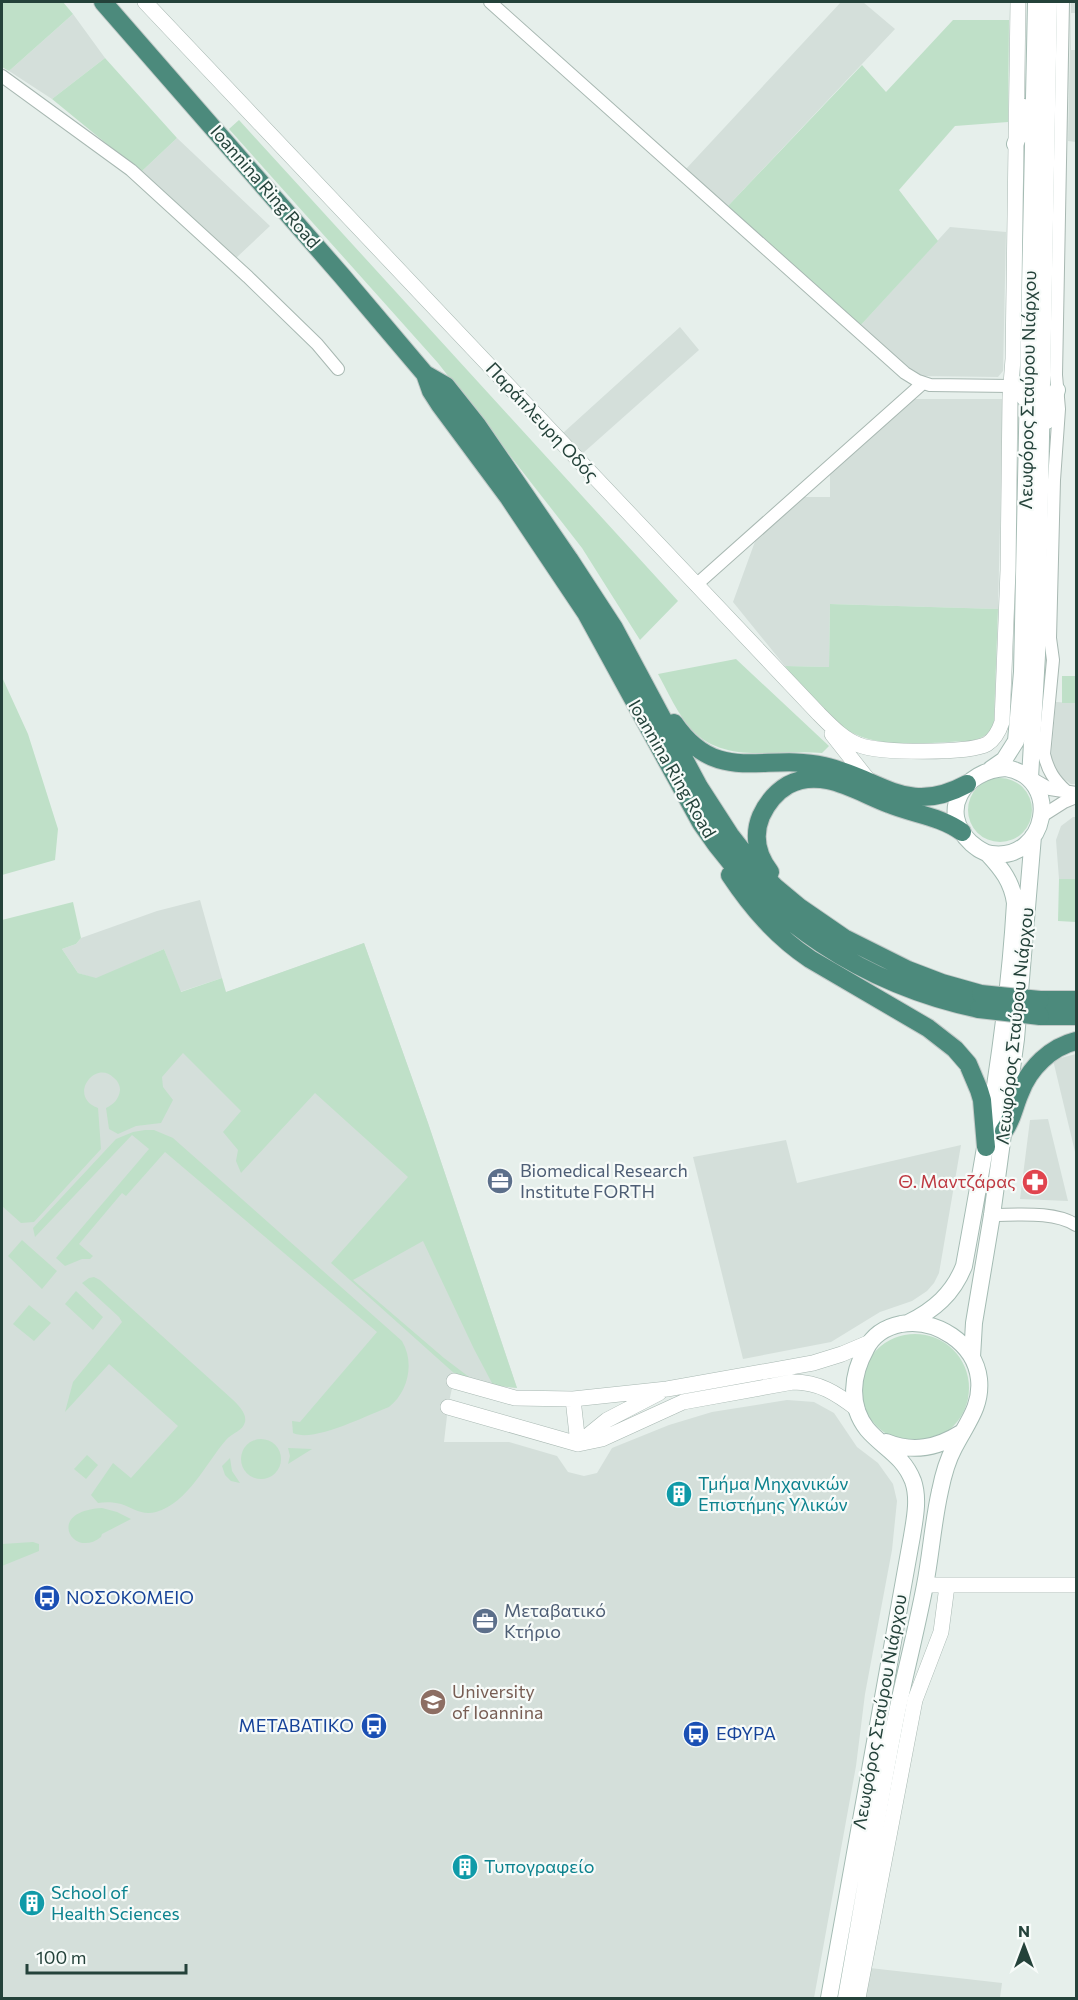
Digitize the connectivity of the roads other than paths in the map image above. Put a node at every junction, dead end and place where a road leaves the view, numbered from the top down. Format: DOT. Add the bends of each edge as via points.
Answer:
graph roads {
  1 [pos="103,2"];
  2 [pos="145,2"];
  3 [pos="490,2"];
  4 [pos="1018,2"];
  5 [pos="1036,2"];
  6 [pos="1050,2"];
  7 [pos="1063,2"];
  8 [pos="1035,45"];
  9 [pos="2,76"];
  10 [pos="1015,144"];
  11 [pos="338,369"];
  12 [pos="425,374"];
  13 [pos="923,383"];
  14 [pos="1011,386"];
  15 [pos="1057,390"];
  16 [pos="1028,402"];
  17 [pos="1041,436"];
  18 [pos="696,585"];
  19 [pos="1050,638"];
  20 [pos="1036,682"];
  21 [pos="648,692"];
  22 [pos="825,720"];
  23 [pos="991,769"];
  24 [pos="1030,778"];
  25 [pos="869,781"];
  26 [pos="967,784"];
  27 [pos="1073,794"];
  28 [pos="1042,816"];
  29 [pos="962,832"];
  30 [pos="1033,836"];
  31 [pos="711,839"];
  32 [pos="988,854"];
  33 [pos="786,896"];
  34 [pos="1077,1000"];
  35 [pos="980,1002"];
  36 [pos="1040,1008"];
  37 [pos="1077,1016"];
  38 [pos="1077,1041"];
  39 [pos="1004,1131"];
  40 [pos="986,1147"];
  41 [pos="992,1215"];
  42 [pos="1077,1225"];
  43 [pos="907,1324"];
  44 [pos="868,1343"];
  45 [pos="972,1357"];
  46 [pos="454,1381"];
  47 [pos="668,1389"];
  48 [pos="573,1399"];
  49 [pos="448,1407"];
  50 [pos="857,1409"];
  51 [pos="962,1433"];
  52 [pos="877,1438"];
  53 [pos="578,1444"];
  54 [pos="925,1585"];
  55 [pos="1077,1585"];
  56 [pos="947,1586"];
  57 [pos="830,1998"];
  58 [pos="846,1998"];
  59 [pos="858,1998"];
  1 -- 12 [label="highway, Ioannina Ring Road"];
  2 -- 18 [label="street, Παράπλευρη Οδός"];
  3 -- 13 [label="street" via="888,359"];
  4 -- 10 [label="street"];
  5 -- 8 [label="main road, Λεωφόρος Σταύρου Νιάρχου"];
  6 -- 17 [label="main road, Λεωφόρος Σταύρου Νιάρχου"];
  7 -- 15 [label="street"];
  8 -- 10 [label="main road" via="1026,70 1023,127"];
  8 -- 16 [label="main road, Λεωφόρος Σταύρου Νιάρχου"];
  9 -- 11 [label="street" via="131,171 255,284"];
  10 -- 14 [label="street"];
  12 -- 21 [label="highway, Ioannina Ring Road" via="446,386 502,460 614,628"];
  12 -- 31 [label="highway, Ioannina Ring Road" via="440,405 503,489 586,613"];
  13 -- 14 [label="street"];
  13 -- 18 [label="street"];
  14 -- 16 [label="main road"];
  14 -- 22 [label="street, Παράπλευρη Οδός" via="1002,716 996,736 983,746 966,749 870,748 848,740"];
  15 -- 17 [label="main road"];
  15 -- 19 [label="street"];
  16 -- 23 [label="main road, Λεωφόρος Σταύρου Νιάρχου" via="1024,637 1018,734 1009,753"];
  17 -- 20 [label="main road, Λεωφόρος Σταύρου Νιάρχου"];
  18 -- 22 [label="street, Παράπλευρη Οδός"];
  19 -- 20 [label="main road" via="1045,665"];
  19 -- 27 [label="street" via="1053,660 1044,754 1054,781"];
  20 -- 24 [label="main road, Λεωφόρος Σταύρου Νιάρχου"];
  21 -- 25 [label="highway" via="687,740 714,758 736,764 814,764"];
  21 -- 33 [label="highway, Ioannina Ring Road" via="699,787 730,835"];
  22 -- 25 [label="street" via="832,735"];
  23 -- 24 [label="main road" via="1012,769"];
  23 -- 26 [label="main road"];
  24 -- 27 [label="street" via="1050,789"];
  24 -- 28 [label="main road" via="1040,798"];
  25 -- 26 [label="highway" via="907,797 922,798 939,796"];
  26 -- 29 [label="main road" via="957,802 956,815"];
  27 -- 28 [label="street"];
  28 -- 30 [label="main road"];
  29 -- 32 [label="main road" via="977,849"];
  29 -- 33 [label="highway" via="940,820 889,805 836,782 795,782 779,791 767,805 757,836 760,856"];
  30 -- 32 [label="main road" via="1018,850"];
  30 -- 39 [label="main road, Λεωφόρος Σταύρου Νιάρχου" via="1022,985"];
  31 -- 35 [label="highway, Ioannina Ring Road" via="778,912 829,950 899,986 949,1003"];
  31 -- 40 [label="highway" via="749,904 792,946 955,1048 980,1090"];
  32 -- 40 [label="main road, Λεωφόρος Σταύρου Νιάρχου" via="1006,876 1015,903"];
  33 -- 35 [label="highway, Ioannina Ring Road" via="828,928 875,955"];
  34 -- 36 [label="highway, Ioannina Ring Road"];
  35 -- 36 [label="highway, Ioannina Ring Road, bridge"];
  36 -- 37 [label="highway, Ioannina Ring Road"];
  38 -- 39 [label="highway" via="1061,1046 1034,1069"];
  39 -- 41 [label="main road, Λεωφόρος Σταύρου Νιάρχου"];
  40 -- 43 [label="main road, Λεωφόρος Σταύρου Νιάρχου" via="959,1278 938,1304"];
  41 -- 42 [label="street" via="1054,1217"];
  41 -- 45 [label="main road, Λεωφόρος Σταύρου Νιάρχου"];
  43 -- 44 [label="main road, Λεωφόρος Σταύρου Νιάρχου" via="886,1329"];
  43 -- 45 [label="main road, Λεωφόρος Σταύρου Νιάρχου" via="950,1334"];
  44 -- 47 [label="street" via="813,1363"];
  44 -- 50 [label="main road, Λεωφόρος Σταύρου Νιάρχου" via="853,1382"];
  45 -- 51 [label="main road, Λεωφόρος Σταύρου Νιάρχου" via="979,1397"];
  46 -- 48 [label="street" via="515,1398"];
  47 -- 48 [label="street"];
  47 -- 53 [label="street" via="607,1420"];
  48 -- 53 [label="street"];
  49 -- 53 [label="street"];
  50 -- 52 [label="main road, Λεωφόρος Σταύρου Νιάρχου"];
  50 -- 53 [label="street" via="824,1387 793,1382 683,1402 602,1439"];
  51 -- 52 [label="main road" via="922,1449 908,1449"];
  51 -- 54 [label="main road, Λεωφόρος Σταύρου Νιάρχου" via="941,1486"];
  52 -- 57 [label="main road, Λεωφόρος Σταύρου Νιάρχου" via="902,1461 911,1477 915,1516"];
  54 -- 56 [label="street"];
  54 -- 58 [label="main road, Λεωφόρος Σταύρου Νιάρχου" via="897,1713"];
  55 -- 56 [label="street"];
  56 -- 59 [label="street" via="941,1632 915,1700"];
}
